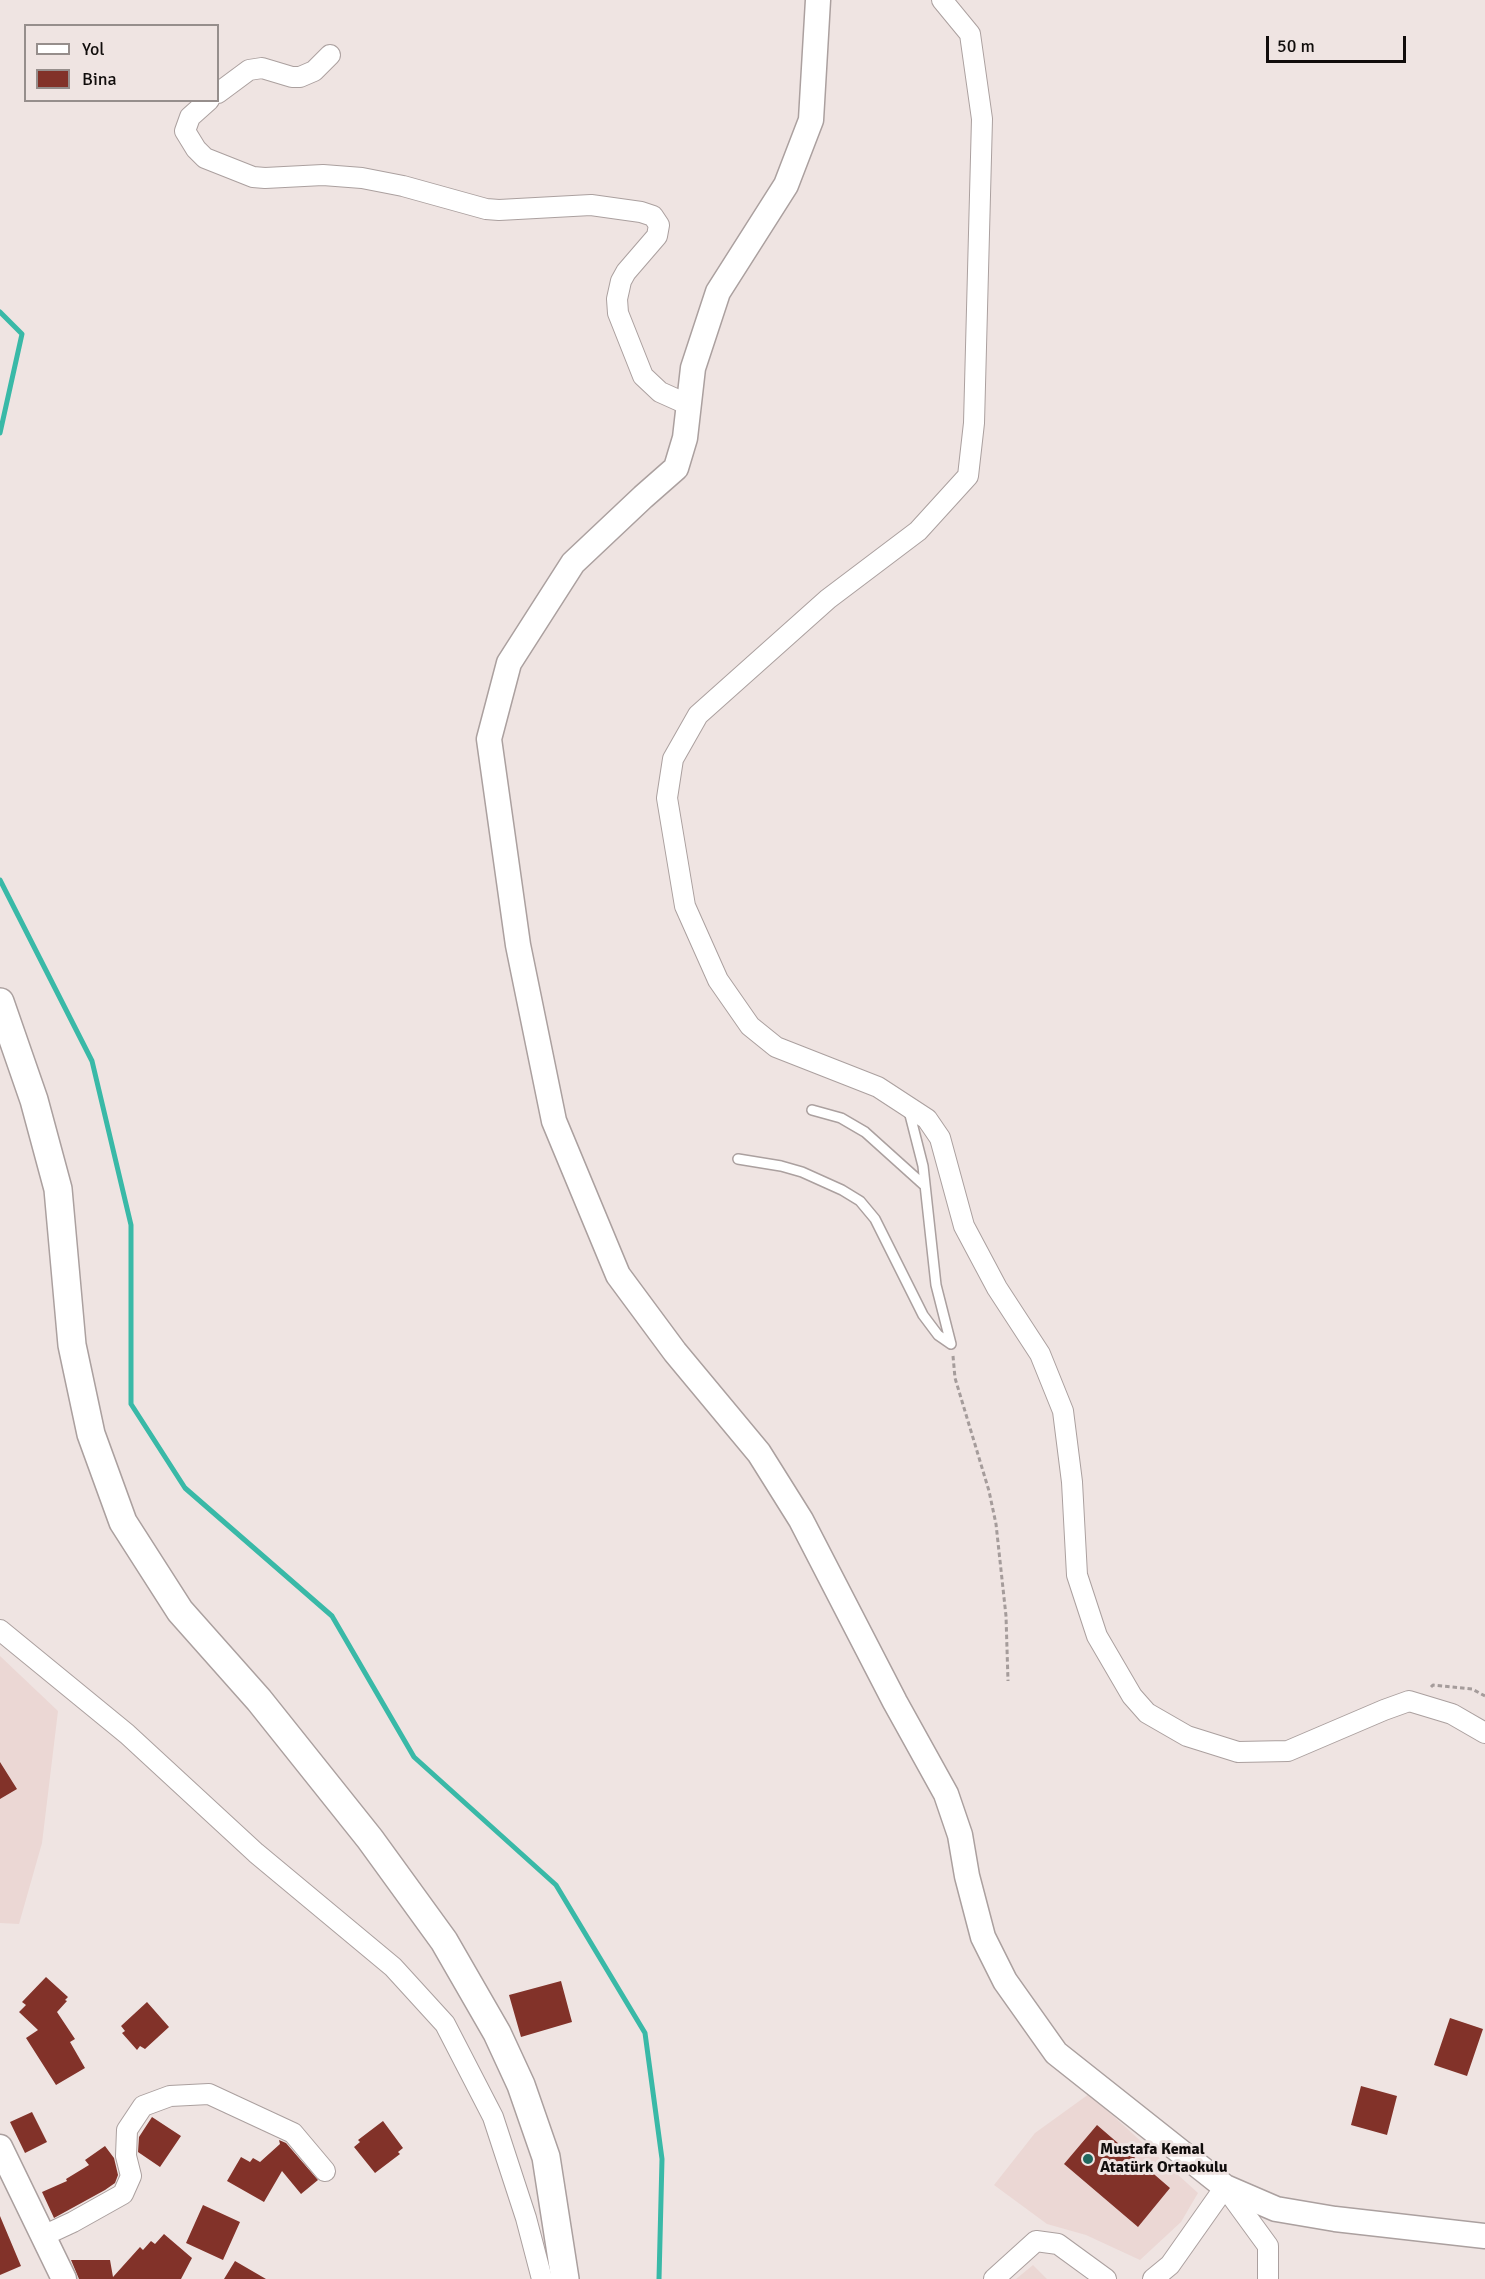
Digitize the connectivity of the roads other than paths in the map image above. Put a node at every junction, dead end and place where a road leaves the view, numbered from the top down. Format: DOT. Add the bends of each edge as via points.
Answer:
graph roads {
  1 [pos="818,0"];
  2 [pos="942,0"];
  3 [pos="330,55"];
  4 [pos="219,92"];
  5 [pos="206,102"];
  6 [pos="689,405"];
  7 [pos="0,1002"];
  8 [pos="908,1105"];
  9 [pos="812,1110"];
  10 [pos="738,1159"];
  11 [pos="925,1186"];
  12 [pos="0,1630"];
  13 [pos="1485,1733"];
  14 [pos="0,2147"];
  15 [pos="325,2171"];
  16 [pos="1225,2187"];
  17 [pos="43,2235"];
  18 [pos="1485,2236"];
  19 [pos="64,2279"];
  20 [pos="542,2279"];
  21 [pos="565,2279"];
  22 [pos="994,2279"];
  23 [pos="1106,2279"];
  24 [pos="1153,2279"];
  25 [pos="1268,2279"];
  1 -- 6 [label="street" via="811,120 786,185 718,292 693,368"];
  2 -- 8 [label="street" via="970,34 982,119 974,423 968,476 918,531 828,599 698,716 673,759 667,798 685,906 718,980 750,1026 776,1047 878,1087"];
  3 -- 4 [label="street" via="314,71 300,77 249,70"];
  5 -- 6 [label="street" via="190,117 185,131 196,149 206,158 253,177 362,178 493,210 591,205 653,216 658,225 657,236 621,281 618,313 643,376 660,392"];
  6 -- 16 [label="street" via="676,468 573,563 509,663 489,739 518,945 554,1121 618,1275 675,1352 759,1453 801,1520 946,1794 960,1835 983,1938 1005,1981 1056,2052"];
  7 -- 21 [label="main road" via="34,1100 58,1189 72,1345 91,1434 123,1522 180,1611 259,1700 363,1829 444,1941 497,2033 525,2095 546,2157"];
  8 -- 11 [label="lane"];
  8 -- 13 [label="street" via="927,1119 940,1138 964,1226 1040,1354 1063,1411 1077,1575 1097,1636 1132,1696 1147,1713 1187,1736 1238,1752 1288,1751 1409,1701 1452,1714"];
  9 -- 11 [label="lane" via="841,1118 866,1132"];
  10 -- 11 [label="lane" via="802,1172 860,1201 875,1219 923,1315 938,1335 951,1344 936,1285"];
  12 -- 20 [label="street" via="127,1734 256,1853 393,1967 445,2024 493,2117"];
  14 -- 17 [label="street"];
  15 -- 17 [label="street" via="293,2133 209,2094 170,2096 142,2106 127,2130 126,2156 131,2176 123,2194"];
  16 -- 18 [label="street" via="1276,2209"];
  16 -- 24 [label="street" via="1170,2265"];
  16 -- 25 [label="street" via="1268,2246"];
  17 -- 19 [label="street"];
  22 -- 23 [label="street" via="1036,2241 1058,2244"];
}
